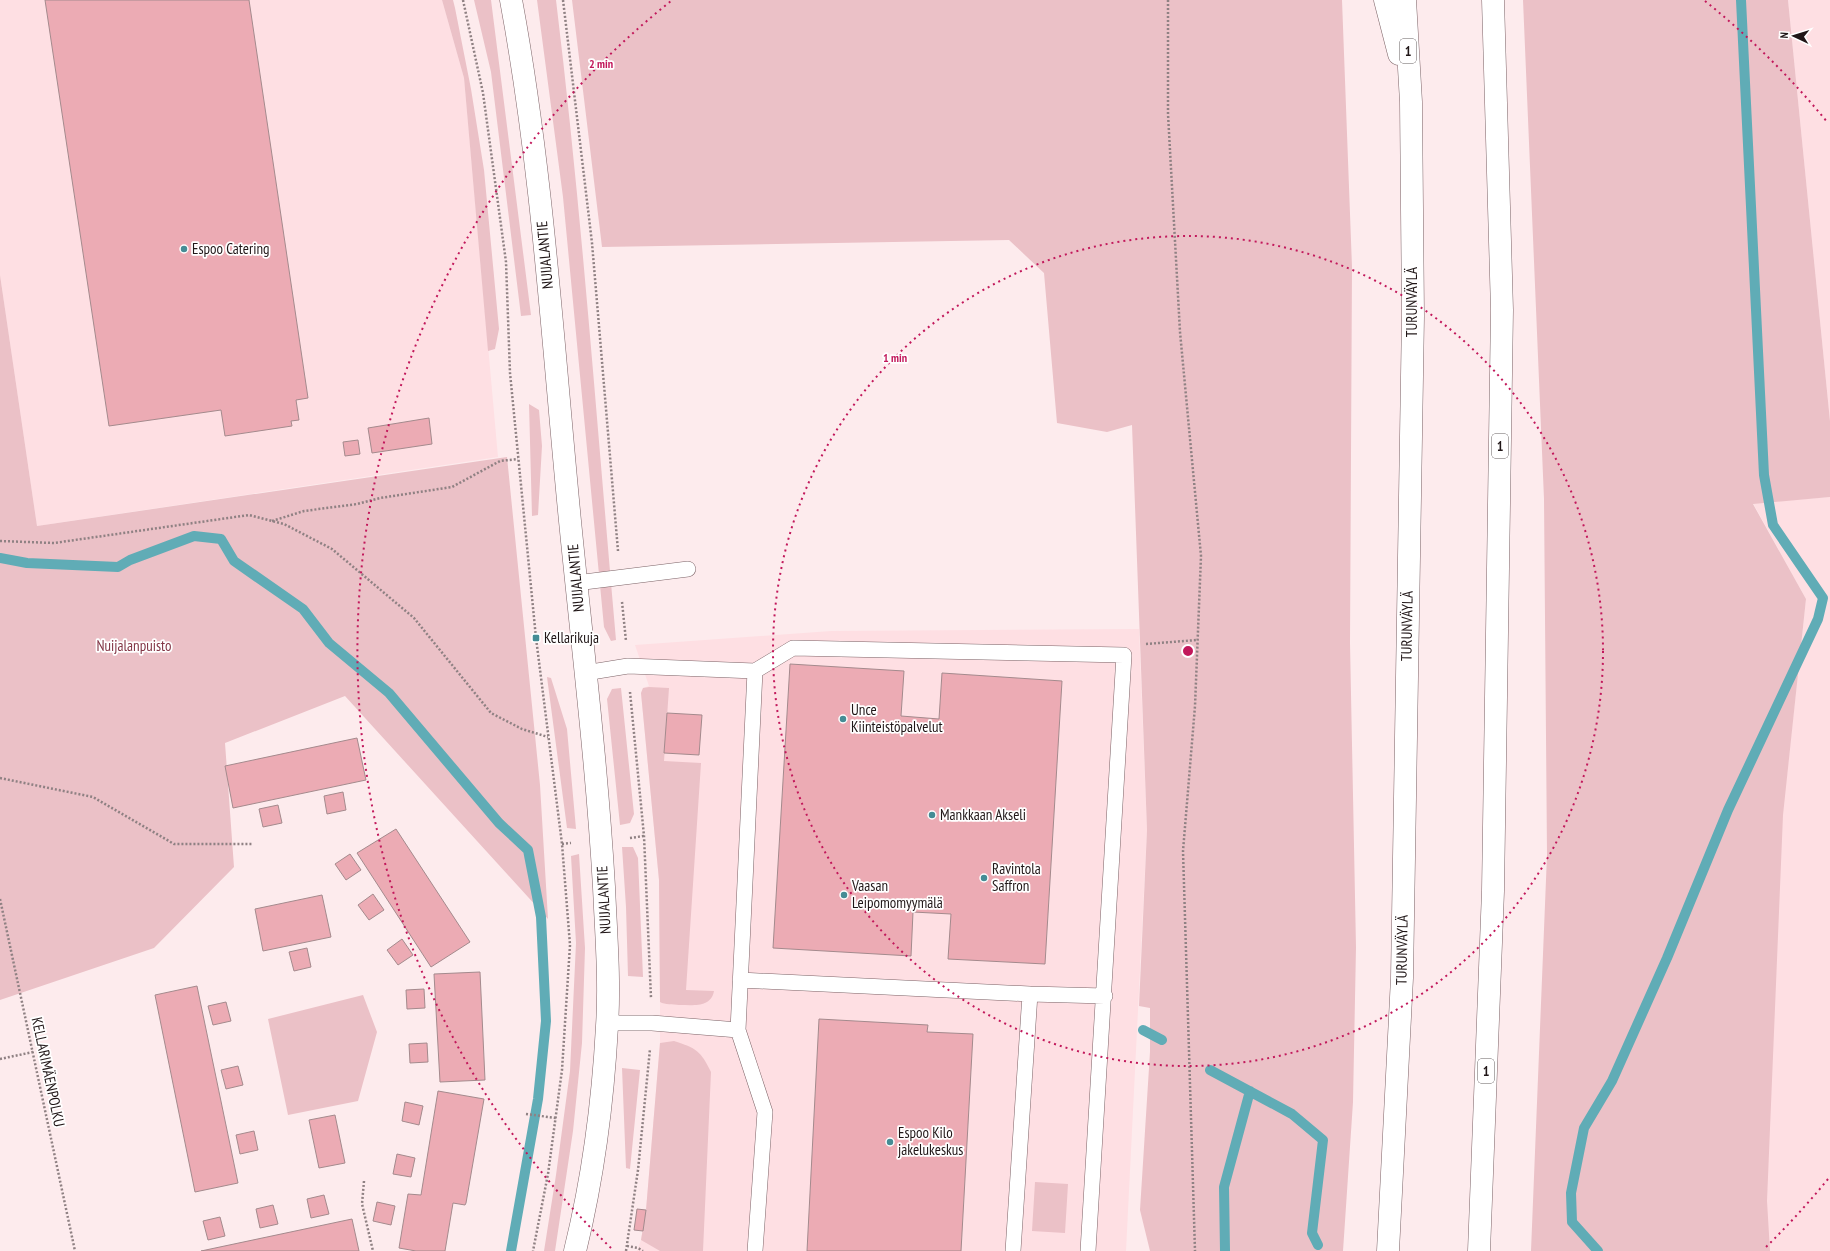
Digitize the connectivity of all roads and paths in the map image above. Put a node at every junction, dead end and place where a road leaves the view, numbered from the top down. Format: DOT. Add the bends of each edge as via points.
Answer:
graph roads {
  1 [pos="463,0"];
  2 [pos="511,0"];
  3 [pos="563,0"];
  4 [pos="1168,0"];
  5 [pos="1385,0"];
  6 [pos="1405,0"];
  7 [pos="1493,0"];
  8 [pos="1411,102"];
  9 [pos="518,459"];
  10 [pos="271,521"];
  11 [pos="0,542"];
  12 [pos="688,569"];
  13 [pos="620,577"];
  14 [pos="576,582"];
  15 [pos="1197,640"];
  16 [pos="1124,655"];
  17 [pos="628,666"];
  18 [pos="754,671"];
  19 [pos="585,672"];
  20 [pos="548,737"];
  21 [pos="0,778"];
  22 [pos="252,844"];
  23 [pos="0,899"];
  24 [pos="740,980"];
  25 [pos="1030,994"];
  26 [pos="1105,996"];
  27 [pos="608,1023"];
  28 [pos="652,1023"];
  29 [pos="738,1030"];
  30 [pos="33,1052"];
  31 [pos="0,1059"];
  32 [pos="526,1114"];
  33 [pos="556,1118"];
  34 [pos="364,1181"];
  35 [pos="627,1246"];
  36 [pos="75,1251"];
  37 [pos="372,1251"];
  38 [pos="533,1251"];
  39 [pos="575,1251"];
  40 [pos="626,1251"];
  41 [pos="643,1251"];
  42 [pos="755,1251"];
  43 [pos="1014,1251"];
  44 [pos="1088,1251"];
  45 [pos="1195,1251"];
  46 [pos="1388,1251"];
  47 [pos="1479,1251"];
  1 -- 9 [label="path" via="483,93 506,262 510,373"];
  2 -- 14 [label="main road, NUIJALANTIE" via="543,227"];
  3 -- 13 [label="path" via="592,243"];
  4 -- 15 [label="path" via="1168,114 1180,332 1201,556"];
  5 -- 8 [label="main road"];
  6 -- 8 [label="main road, TURUNVÄYLÄ / 1"];
  7 -- 47 [label="main road, 1" via="1502,310 1494,892"];
  8 -- 46 [label="main road, TURUNVÄYLÄ / 1" via="1413,316 1402,970"];
  9 -- 10 [label="path" via="500,461 452,487 304,511"];
  9 -- 20 [label="path"];
  10 -- 11 [label="path" via="249,515 54,542"];
  10 -- 20 [label="path" via="284,524 332,549 377,585 414,618 491,713 522,729"];
  12 -- 13 [label="lane"];
  13 -- 14 [label="lane"];
  13 -- 17 [label="path"];
  14 -- 19 [label="main road, NUIJALANTIE"];
  15 -- 16 [label="path" via="1145,644"];
  15 -- 45 [label="path" via="1195,706 1183,851"];
  16 -- 18 [label="lane" via="793,648"];
  16 -- 26 [label="lane"];
  17 -- 18 [label="lane"];
  17 -- 19 [label="lane"];
  17 -- 28 [label="path" via="644,836"];
  18 -- 24 [label="lane"];
  19 -- 27 [label="main road, NUIJALANTIE" via="601,840"];
  20 -- 33 [label="path" via="562,844 570,945 562,1070"];
  21 -- 22 [label="path" via="93,797 174,844"];
  23 -- 30 [label="path, KELLARIMÄENPOLKU"];
  24 -- 25 [label="lane"];
  24 -- 29 [label="lane"];
  25 -- 26 [label="lane"];
  25 -- 43 [label="lane"];
  26 -- 44 [label="lane"];
  27 -- 28 [label="lane"];
  27 -- 39 [label="main road, NUIJALANTIE" via="600,1109"];
  28 -- 29 [label="lane"];
  28 -- 35 [label="path" via="638,1170"];
  29 -- 42 [label="lane" via="765,1112"];
  30 -- 31 [label="path"];
  30 -- 36 [label="path, KELLARIMÄENPOLKU"];
  32 -- 33 [label="path"];
  33 -- 38 [label="path"];
  34 -- 37 [label="path" via="362,1204"];
  35 -- 40 [label="path"];
  35 -- 41 [label="path"];
}
